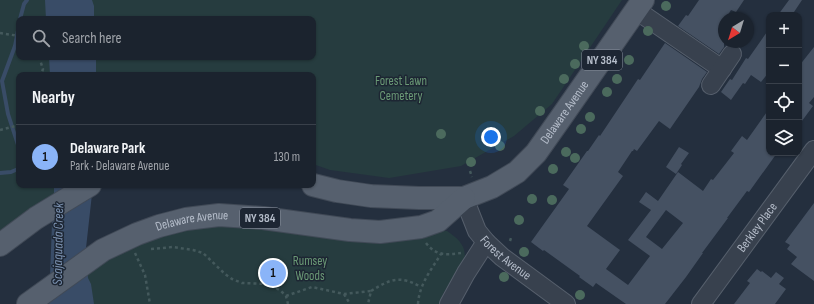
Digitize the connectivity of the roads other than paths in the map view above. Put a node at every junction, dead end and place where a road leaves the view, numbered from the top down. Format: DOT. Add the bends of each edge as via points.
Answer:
graph roads {
  1 [pos="640,5"];
  2 [pos="732,54"];
  3 [pos="722,69"];
  4 [pos="711,86"];
  5 [pos="814,150"];
  6 [pos="316,186"];
  7 [pos="85,188"];
  8 [pos="464,198"];
  9 [pos="486,242"];
  10 [pos="0,245"];
  11 [pos="31,302"];
  12 [pos="449,304"];
  13 [pos="566,304"];
  14 [pos="701,304"];
  1 -- 3 [label="street"];
  1 -- 8 [label="main road, Delaware Avenue / NY 384" via="536,153 517,172 492,187"];
  2 -- 3 [label="street"];
  3 -- 4 [label="street"];
  5 -- 14 [label="street, Berkley Place"];
  6 -- 8 [label="main road, Delaware Avenue / NY 384" via="371,196"];
  7 -- 10 [label="main road" via="36,218"];
  8 -- 9 [label="street, Forest Avenue" via="477,231"];
  8 -- 11 [label="main road, Delaware Avenue / NY 384" via="438,221 422,227 380,232 219,215 186,219 137,234 103,250"];
  9 -- 12 [label="street"];
  9 -- 13 [label="street, Forest Avenue" via="502,257"];
}
